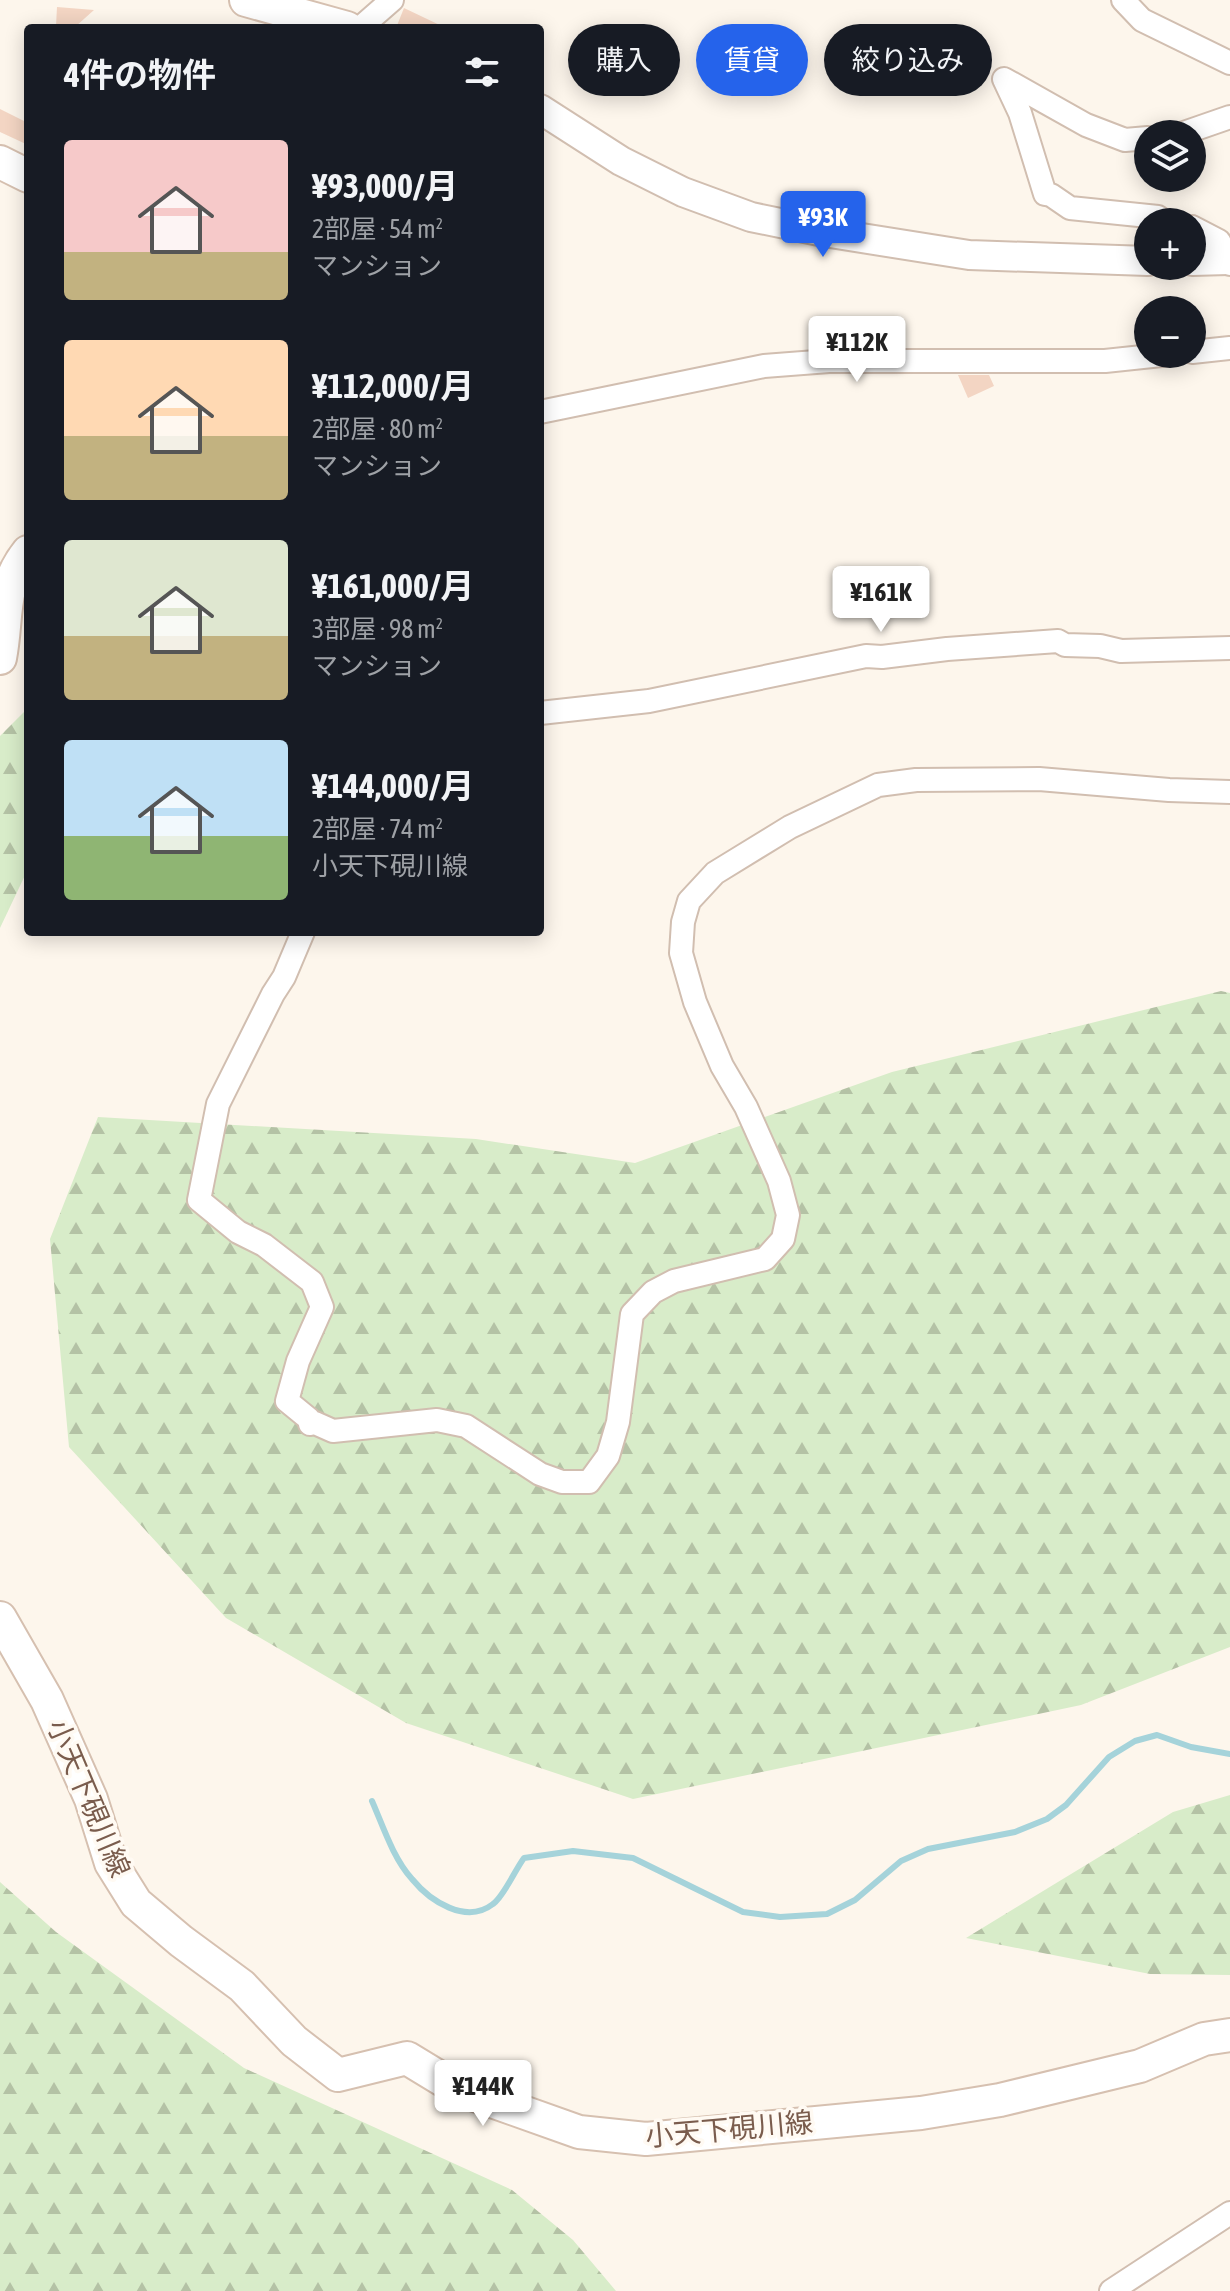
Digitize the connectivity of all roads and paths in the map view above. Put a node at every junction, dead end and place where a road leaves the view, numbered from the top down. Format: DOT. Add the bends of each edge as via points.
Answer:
graph roads {
  1 [pos="246,0"];
  2 [pos="392,0"];
  3 [pos="1123,0"];
  4 [pos="333,24"];
  5 [pos="365,24"];
  6 [pos="1230,63"];
  7 [pos="544,112"];
  8 [pos="1230,117"];
  9 [pos="1206,125"];
  10 [pos="1134,139"];
  11 [pos="0,162"];
  12 [pos="24,174"];
  13 [pos="1134,215"];
  14 [pos="1206,234"];
  15 [pos="1134,261"];
  16 [pos="1206,261"];
  17 [pos="1229,262"];
  18 [pos="1230,348"];
  19 [pos="1206,351"];
  20 [pos="1134,358"];
  21 [pos="544,411"];
  22 [pos="24,557"];
  23 [pos="1230,648"];
  24 [pos="0,658"];
  25 [pos="544,713"];
  26 [pos="1230,792"];
  27 [pos="301,936"];
  28 [pos="0,1618"];
  29 [pos="1230,2035"];
  30 [pos="1230,2213"];
  31 [pos="1111,2291"];
  1 -- 4 [label="main road"];
  2 -- 5 [label="street"];
  3 -- 6 [label="street" via="1142,20"];
  7 -- 15 [label="street" via="621,161 751,217 969,255"];
  8 -- 9 [label="street"];
  10 -- 13 [label="street" via="1086,125 1004,79 1045,194 1070,208"];
  11 -- 12 [label="main road"];
  14 -- 17 [label="street" via="1219,241"];
  16 -- 17 [label="street"];
  18 -- 19 [label="street"];
  20 -- 21 [label="street" via="764,366"];
  22 -- 24 [label="main road" via="6,597"];
  23 -- 25 [label="street" via="1121,651 1058,641 866,656 649,701"];
  26 -- 27 [label="street" via="1039,779 878,785 790,827 715,873 689,901 681,953 695,1002 779,1181 788,1215 783,1239 765,1259 674,1281 653,1292 632,1314 618,1422 608,1456 589,1482 562,1482 540,1474 466,1426 437,1420 333,1431 310,1424 287,1401 322,1307 312,1282 199,1200 218,1104"];
  28 -- 29 [label="main road, 小天下硯川線" via="47,1700 91,1799 111,1863 136,1903 242,1986 294,2041 338,2075 407,2058 458,2089 579,2132 646,2139 987,2102 1140,2066 1204,2039"];
  30 -- 31 [label="street"];
}
